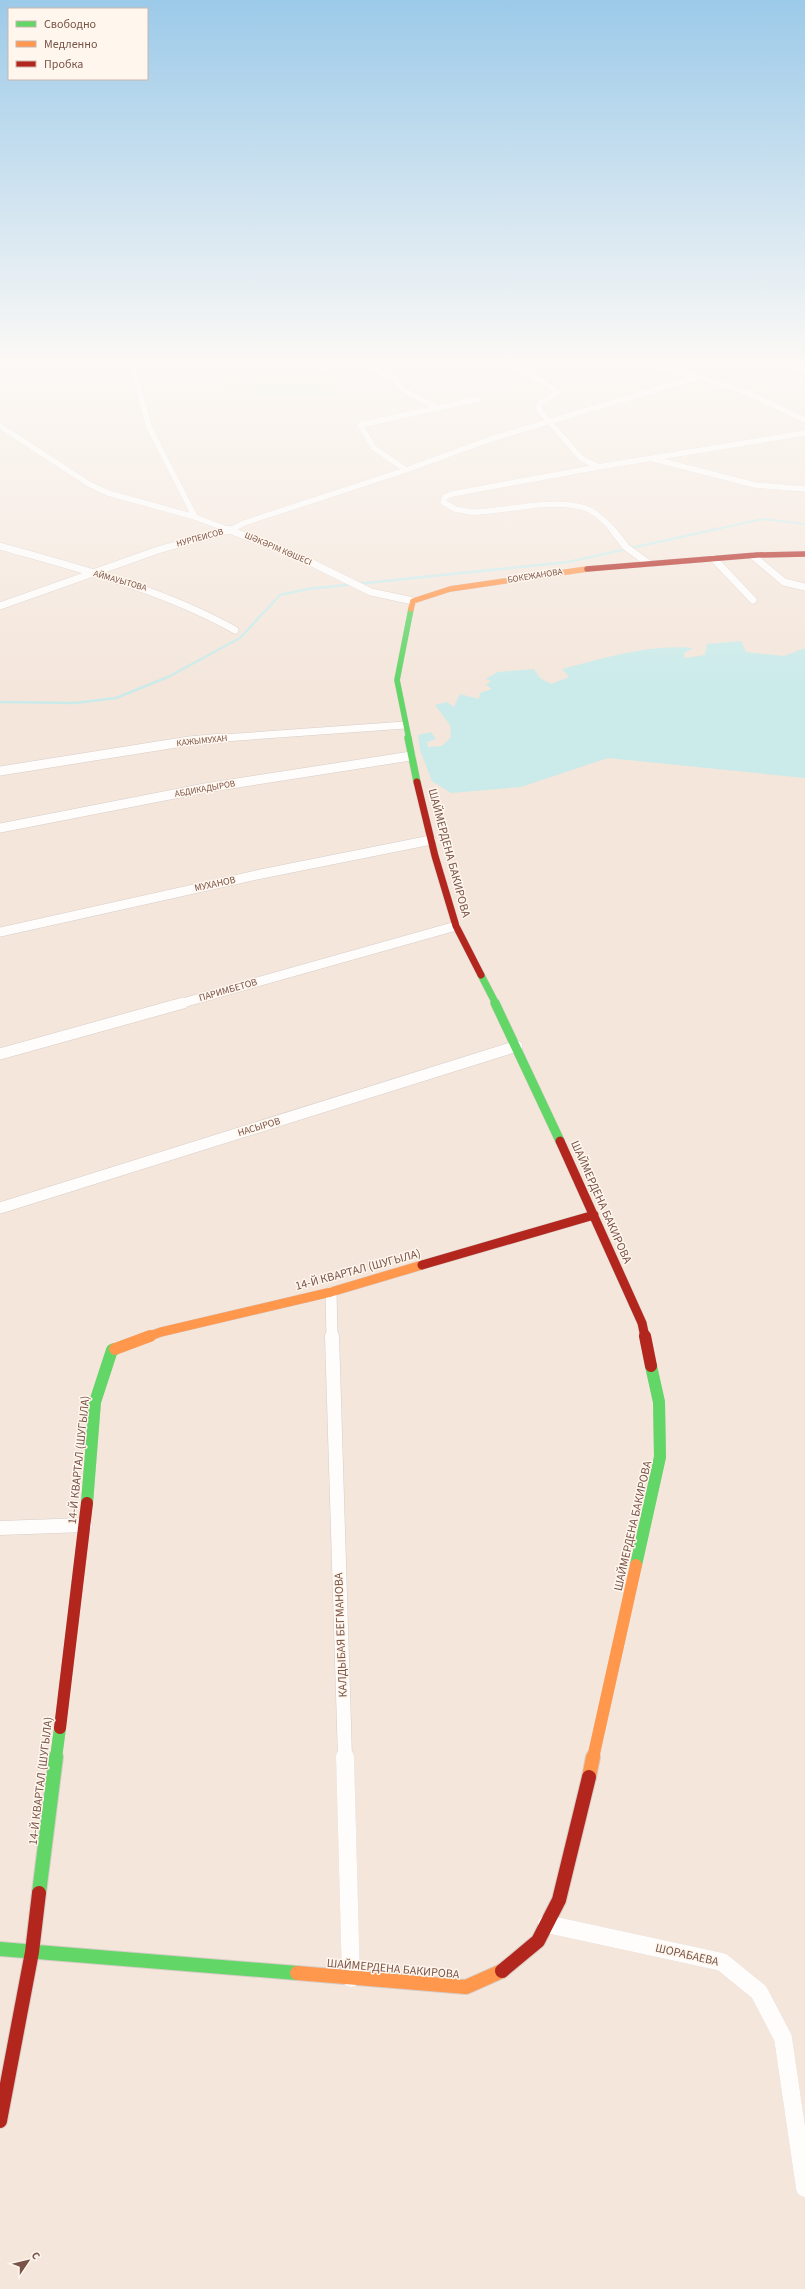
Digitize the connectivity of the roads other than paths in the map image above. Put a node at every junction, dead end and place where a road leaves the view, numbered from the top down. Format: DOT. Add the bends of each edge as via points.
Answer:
graph roads {
  1 [pos="69,471"];
  2 [pos="170,471"];
  3 [pos="403,471"];
  4 [pos="577,471"];
  5 [pos="697,471"];
  6 [pos="805,489"];
  7 [pos="196,517"];
  8 [pos="232,530"];
  9 [pos="0,546"];
  10 [pos="805,554"];
  11 [pos="753,556"];
  12 [pos="713,558"];
  13 [pos="648,563"];
  14 [pos="91,573"];
  15 [pos="361,586"];
  16 [pos="805,587"];
  17 [pos="413,600"];
  18 [pos="753,600"];
  19 [pos="0,606"];
  20 [pos="236,630"];
  21 [pos="405,725"];
  22 [pos="411,756"];
  23 [pos="0,771"];
  24 [pos="0,828"];
  25 [pos="431,840"];
  26 [pos="456,926"];
  27 [pos="0,932"];
  28 [pos="517,1046"];
  29 [pos="0,1054"];
  30 [pos="0,1208"];
  31 [pos="594,1215"];
  32 [pos="331,1292"];
  33 [pos="85,1526"];
  34 [pos="0,1528"];
  35 [pos="547,1924"];
  36 [pos="0,1949"];
  37 [pos="32,1952"];
  38 [pos="351,1978"];
  39 [pos="0,2121"];
  40 [pos="805,2188"];
  1 -- 7 [label="street, ШӘКӘРІМ КӨШЕСІ" via="108,493"];
  2 -- 7 [label="street"];
  3 -- 8 [label="street, НУРПЕИСОВ" via="244,523"];
  4 -- 13 [label="street" via="452,494 445,497 443,502 453,509 475,512 552,504 583,507 597,514 625,545"];
  5 -- 6 [label="street" via="755,485"];
  7 -- 8 [label="street, ШӘКӘРІМ КӨШЕСІ"];
  8 -- 14 [label="street, НУРПЕИСОВ" via="158,550"];
  8 -- 15 [label="street, ШӘКӘРІМ КӨШЕСІ"];
  9 -- 14 [label="street, АЙМАУЫТОВА"];
  10 -- 11 [label="street, БОКЕЖАНОВА"];
  11 -- 12 [label="street, БОКЕЖАНОВА"];
  11 -- 16 [label="street" via="784,582"];
  12 -- 13 [label="street, БОКЕЖАНОВА"];
  12 -- 18 [label="street"];
  13 -- 17 [label="street, БОКЕЖАНОВА" via="583,568 450,589"];
  14 -- 19 [label="street, НУРПЕИСОВ"];
  14 -- 20 [label="street, АЙМАУЫТОВА" via="146,588 214,617"];
  15 -- 17 [label="street, БОКЕЖАНОВА" via="385,596"];
  17 -- 21 [label="street, ШАЙМЕРДЕНА БАКИРОВА" via="398,680"];
  21 -- 22 [label="street, ШАЙМЕРДЕНА БАКИРОВА"];
  21 -- 23 [label="street, КАЖЫМУХАН" via="189,741"];
  22 -- 24 [label="street, АБДИКАДЫРОВ" via="206,788"];
  22 -- 25 [label="street, ШАЙМЕРДЕНА БАКИРОВА"];
  25 -- 26 [label="street, ШАЙМЕРДЕНА БАКИРОВА"];
  25 -- 27 [label="street, МУХАНОВ" via="261,874"];
  26 -- 28 [label="street, ШАЙМЕРДЕНА БАКИРОВА"];
  26 -- 29 [label="street, ПАРИМБЕТОВ"];
  28 -- 30 [label="street, НАСЫРОВ"];
  28 -- 31 [label="street, ШАЙМЕРДЕНА БАКИРОВА"];
  31 -- 32 [label="street, 14-Й КВАРТАЛ (ШУГЫЛА)"];
  31 -- 35 [label="street, ШАЙМЕРДЕНА БАКИРОВА" via="642,1323 659,1402 660,1457 581,1812 559,1900"];
  32 -- 33 [label="street, 14-Й КВАРТАЛ (ШУГЫЛА)" via="161,1332 112,1350 95,1402"];
  32 -- 38 [label="street, КАЛДЫБАЯ БЕГМАНОВА"];
  33 -- 34 [label="street"];
  33 -- 37 [label="street, 14-Й КВАРТАЛ (ШУГЫЛА)"];
  35 -- 38 [label="street, ШАЙМЕРДЕНА БАКИРОВА" via="538,1941 502,1971 466,1987"];
  35 -- 40 [label="street, ШОРАБАЕВА" via="722,1962 759,1992 783,2038"];
  36 -- 37 [label="street, ШАЙМЕРДЕНА БАКИРОВА"];
  37 -- 38 [label="street, ШАЙМЕРДЕНА БАКИРОВА"];
  37 -- 39 [label="street, 14-Й КВАРТАЛ (ШУГЫЛА)"];
}
